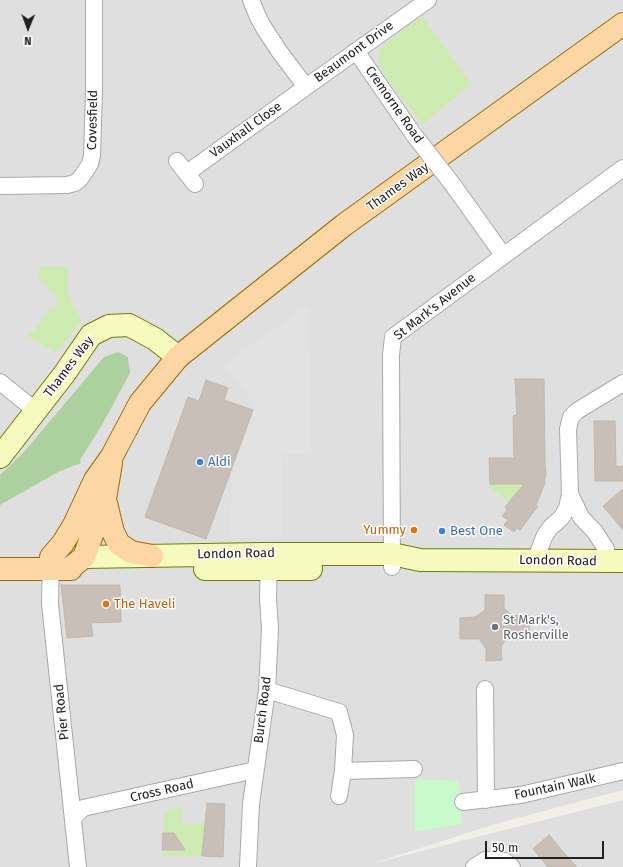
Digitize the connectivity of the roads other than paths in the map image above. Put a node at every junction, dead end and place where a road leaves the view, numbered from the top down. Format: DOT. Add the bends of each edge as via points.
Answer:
graph roads {
  1 [pos="94,0"];
  2 [pos="251,0"];
  3 [pos="421,3"];
  4 [pos="623,24"];
  5 [pos="356,50"];
  6 [pos="306,87"];
  7 [pos="623,168"];
  8 [pos="186,173"];
  9 [pos="0,186"];
  10 [pos="504,254"];
  11 [pos="178,357"];
  12 [pos="0,382"];
  13 [pos="623,383"];
  14 [pos="36,411"];
  15 [pos="112,456"];
  16 [pos="0,457"];
  17 [pos="570,494"];
  18 [pos="105,499"];
  19 [pos="0,556"];
  20 [pos="152,556"];
  21 [pos="392,560"];
  22 [pos="538,560"];
  23 [pos="269,561"];
  24 [pos="616,561"];
  25 [pos="65,566"];
  26 [pos="0,569"];
  27 [pos="485,689"];
  28 [pos="267,690"];
  29 [pos="414,769"];
  30 [pos="255,770"];
  31 [pos="343,771"];
  32 [pos="623,771"];
  33 [pos="339,796"];
  34 [pos="486,800"];
  35 [pos="463,802"];
  36 [pos="73,818"];
  37 [pos="78,867"];
  38 [pos="248,867"];
  39 [pos="474,867"];
  40 [pos="512,867"];
  1 -- 9 [label="street, Covesfield" via="90,164 80,179 67,185"];
  2 -- 6 [label="street, Beaumont Drive" via="264,28"];
  3 -- 5 [label="street, Beaumont Drive"];
  4 -- 11 [label="main road, Thames Way" via="344,225"];
  5 -- 6 [label="street, Beaumont Drive"];
  5 -- 10 [label="street, Cremorne Road, bridge" via="414,135"];
  6 -- 8 [label="street, Vauxhall Close"];
  7 -- 10 [label="street, St Mark's Avenue"];
  10 -- 21 [label="street, St Mark's Avenue" via="395,335 392,340"];
  11 -- 14 [label="main road, Thames Way" via="155,339 129,325 109,326 91,335"];
  11 -- 15 [label="main road, Thames Way" via="140,403"];
  12 -- 14 [label="street"];
  13 -- 17 [label="street" via="571,417 568,429"];
  14 -- 16 [label="main road, Thames Way"];
  15 -- 18 [label="main road, Thames Way"];
  15 -- 25 [label="main road, Thames Way" via="95,480 65,538"];
  17 -- 22 [label="street" via="562,517 545,535 538,551"];
  17 -- 24 [label="street" via="581,517 597,533"];
  18 -- 20 [label="main road" via="113,532 119,544 131,552"];
  18 -- 25 [label="main road, Thames Way"];
  19 -- 25 [label="main road, London Road"];
  20 -- 23 [label="main road, London Road"];
  20 -- 25 [label="main road, London Road"];
  21 -- 22 [label="main road, London Road"];
  21 -- 23 [label="main road, London Road"];
  22 -- 24 [label="main road, London Road"];
  23 -- 25 [label="main road, London Road"];
  23 -- 28 [label="street, Burch Road" via="270,629"];
  25 -- 26 [label="main road, London Road"];
  25 -- 36 [label="street, Pier Road" via="50,604"];
  27 -- 34 [label="street"];
  28 -- 30 [label="street, Burch Road"];
  28 -- 31 [label="street" via="339,712 345,735"];
  29 -- 31 [label="street"];
  30 -- 36 [label="street, Cross Road" via="83,808"];
  30 -- 38 [label="street, Burch Road"];
  31 -- 33 [label="street"];
  32 -- 34 [label="street, Fountain Walk" via="521,796"];
  34 -- 35 [label="street, Fountain Walk"];
  36 -- 37 [label="street, Pier Road"];
  39 -- 40 [label="street" via="485,860 505,861"];
}
